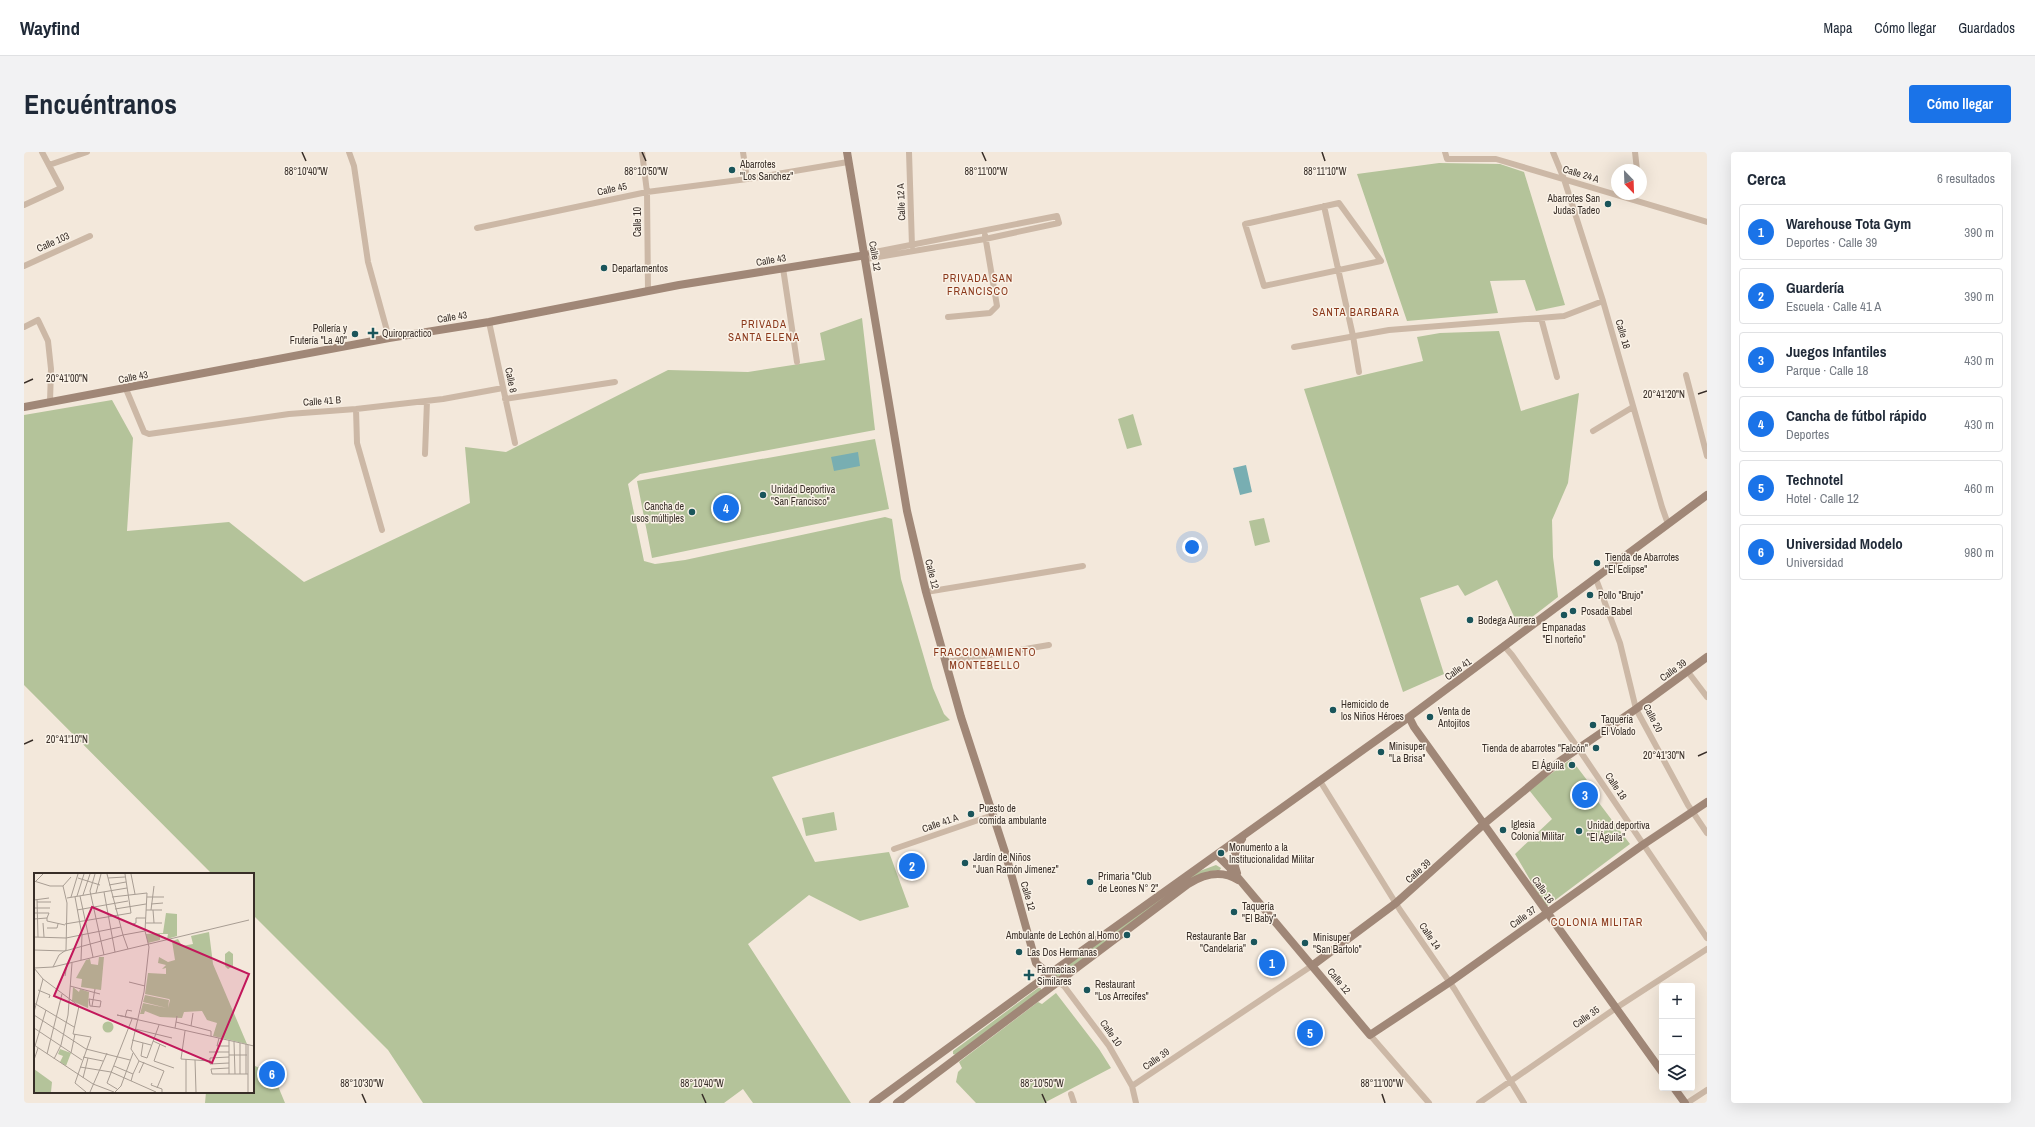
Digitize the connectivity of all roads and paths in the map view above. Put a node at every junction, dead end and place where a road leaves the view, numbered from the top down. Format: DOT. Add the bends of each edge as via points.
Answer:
graph roads {
  1 [pos="42,152"];
  2 [pos="87,152"];
  3 [pos="349,152"];
  4 [pos="642,152"];
  5 [pos="743,152"];
  6 [pos="847,152"];
  7 [pos="909,152"];
  8 [pos="1552,152"];
  9 [pos="1635,152"];
  10 [pos="1446,155"];
  11 [pos="848,162"];
  12 [pos="1636,164"];
  13 [pos="48,165"];
  14 [pos="747,179"];
  15 [pos="1564,179"];
  16 [pos="647,192"];
  17 [pos="1640,202"];
  18 [pos="24,205"];
  19 [pos="1324,206"];
  20 [pos="1707,222"];
  21 [pos="477,228"];
  22 [pos="984,232"];
  23 [pos="90,236"];
  24 [pos="985,239"];
  25 [pos="913,243"];
  26 [pos="912,251"];
  27 [pos="863,256"];
  28 [pos="24,266"];
  29 [pos="783,268"];
  30 [pos="1339,270"];
  31 [pos="648,291"];
  32 [pos="1603,301"];
  33 [pos="948,317"];
  34 [pos="1541,318"];
  35 [pos="489,322"];
  36 [pos="24,327"];
  37 [pos="1353,336"];
  38 [pos="389,338"];
  39 [pos="1294,347"];
  40 [pos="797,362"];
  41 [pos="1359,372"];
  42 [pos="1686,376"];
  43 [pos="1557,377"];
  44 [pos="615,382"];
  45 [pos="503,388"];
  46 [pos="126,389"];
  47 [pos="505,399"];
  48 [pos="427,401"];
  49 [pos="50,402"];
  50 [pos="24,407"];
  51 [pos="1633,407"];
  52 [pos="356,409"];
  53 [pos="1593,431"];
  54 [pos="515,442"];
  55 [pos="426,454"];
  56 [pos="1707,456"];
  57 [pos="1707,495"];
  58 [pos="1668,524"];
  59 [pos="382,530"];
  60 [pos="1083,566"];
  61 [pos="1596,580"];
  62 [pos="926,592"];
  63 [pos="1049,645"];
  64 [pos="1505,647"];
  65 [pos="1707,657"];
  66 [pos="946,662"];
  67 [pos="1688,672"];
  68 [pos="1707,698"];
  69 [pos="1636,709"];
  70 [pos="1409,717"];
  71 [pos="1578,748"];
  72 [pos="1320,781"];
  73 [pos="1707,802"];
  74 [pos="1693,812"];
  75 [pos="993,815"];
  76 [pos="1485,823"];
  77 [pos="1248,833"];
  78 [pos="1707,833"];
  79 [pos="1644,844"];
  80 [pos="894,849"];
  81 [pos="1217,855"];
  82 [pos="1240,881"];
  83 [pos="1396,903"];
  84 [pos="1547,912"];
  85 [pos="1707,938"];
  86 [pos="1707,949"];
  87 [pos="1313,965"];
  88 [pos="1048,975"];
  89 [pos="1058,982"];
  90 [pos="1450,982"];
  91 [pos="1616,1008"];
  92 [pos="1370,1035"];
  93 [pos="936,1055"];
  94 [pos="945,1068"];
  95 [pos="1659,1068"];
  96 [pos="1510,1082"];
  97 [pos="1132,1086"];
  98 [pos="1707,1090"];
  99 [pos="1676,1091"];
  100 [pos="1071,1094"];
  101 [pos="873,1103"];
  102 [pos="897,1103"];
  103 [pos="1074,1103"];
  104 [pos="1136,1103"];
  105 [pos="1429,1103"];
  106 [pos="1479,1103"];
  107 [pos="1524,1103"];
  108 [pos="1686,1103"];
  1 -- 13 [label="street"];
  2 -- 13 [label="street"];
  3 -- 38 [label="street" via="354,166 368,262"];
  4 -- 16 [label="street, Calle 10"];
  5 -- 14 [label="street"];
  6 -- 11 [label="main road, Calle 12"];
  7 -- 25 [label="street, Calle 12 A"];
  8 -- 15 [label="street, Calle 18"];
  9 -- 12 [label="street"];
  10 -- 15 [label="street, Calle 24 A" via="1496,159"];
  11 -- 14 [label="street, Calle 45"];
  11 -- 27 [label="main road, Calle 12"];
  13 -- 18 [label="street" via="61,188"];
  14 -- 16 [label="street, Calle 45"];
  15 -- 17 [label="street, Calle 24 A"];
  15 -- 32 [label="street, Calle 18"];
  16 -- 21 [label="street, Calle 45"];
  16 -- 31 [label="street, Calle 10"];
  17 -- 20 [label="street, Calle 24 A"];
  19 -- 30 [label="street"];
  19 -- 30 [label="street" via="1339,203 1381,261"];
  19 -- 30 [label="street" via="1245,224 1264,286"];
  22 -- 24 [label="street"];
  22 -- 24 [label="street" via="1057,216 1059,223"];
  22 -- 25 [label="street"];
  23 -- 28 [label="street, Calle 103"];
  24 -- 26 [label="street"];
  24 -- 33 [label="street" via="997,306 990,313"];
  25 -- 26 [label="street, Calle 12 A"];
  25 -- 27 [label="street"];
  26 -- 27 [label="street"];
  27 -- 29 [label="main road, Calle 43"];
  27 -- 62 [label="main road, Calle 12" via="907,511"];
  29 -- 31 [label="main road, Calle 43"];
  29 -- 40 [label="street"];
  30 -- 37 [label="street"];
  31 -- 35 [label="main road, Calle 43"];
  32 -- 34 [label="street" via="1564,316"];
  32 -- 51 [label="street, Calle 18"];
  34 -- 37 [label="street" via="1389,330"];
  34 -- 43 [label="street"];
  35 -- 38 [label="main road, Calle 43"];
  35 -- 45 [label="street, Calle 8"];
  36 -- 49 [label="street" via="38,320 48,341 51,369"];
  37 -- 39 [label="street"];
  37 -- 41 [label="street"];
  38 -- 46 [label="main road, Calle 43"];
  42 -- 56 [label="street"];
  44 -- 47 [label="street"];
  45 -- 47 [label="street, Calle 8"];
  45 -- 48 [label="street, Calle 41 B"];
  46 -- 49 [label="main road, Calle 43"];
  46 -- 52 [label="street, Calle 41 B" via="144,432 149,434 281,415"];
  47 -- 54 [label="street, Calle 8"];
  48 -- 52 [label="street, Calle 41 B"];
  48 -- 55 [label="street"];
  49 -- 50 [label="main road, Calle 43"];
  51 -- 53 [label="street"];
  51 -- 58 [label="street, Calle 18"];
  52 -- 59 [label="street" via="358,443"];
  57 -- 58 [label="main road, Calle 41"];
  58 -- 61 [label="main road, Calle 41"];
  60 -- 62 [label="street"];
  61 -- 64 [label="main road, Calle 41"];
  61 -- 69 [label="street, Calle 20" via="1620,643"];
  62 -- 66 [label="main road, Calle 12"];
  63 -- 66 [label="street"];
  64 -- 70 [label="main road, Calle 41"];
  64 -- 71 [label="street, Calle 18"];
  65 -- 67 [label="main road, Calle 39"];
  66 -- 75 [label="main road, Calle 12"];
  67 -- 68 [label="street"];
  67 -- 69 [label="main road, Calle 39"];
  69 -- 71 [label="main road, Calle 39"];
  69 -- 74 [label="street, Calle 20"];
  70 -- 72 [label="main road, Calle 41"];
  70 -- 76 [label="main road, Calle 16"];
  71 -- 76 [label="main road, Calle 39"];
  71 -- 79 [label="street, Calle 18"];
  72 -- 77 [label="main road, Calle 41"];
  72 -- 83 [label="street, Calle 14"];
  73 -- 74 [label="main road, Calle 37"];
  74 -- 78 [label="street, Calle 20"];
  74 -- 79 [label="main road, Calle 37"];
  75 -- 80 [label="street, Calle 41 A"];
  75 -- 88 [label="main road, Calle 12" via="1036,963"];
  76 -- 83 [label="main road, Calle 39"];
  76 -- 84 [label="main road, Calle 16"];
  77 -- 81 [label="main road, Calle 41"];
  77 -- 82 [label="main road" via="1237,846 1234,858"];
  79 -- 84 [label="main road, Calle 37"];
  79 -- 85 [label="street, Calle 18"];
  81 -- 82 [label="main road, Calle 12"];
  81 -- 88 [label="main road, Calle 41"];
  82 -- 87 [label="main road, Calle 12"];
  82 -- 89 [label="main road" via="1218,873 1197,878"];
  83 -- 87 [label="main road, Calle 39"];
  83 -- 90 [label="street, Calle 14"];
  84 -- 90 [label="main road, Calle 37"];
  84 -- 91 [label="main road, Calle 16"];
  86 -- 91 [label="street, Calle 35"];
  87 -- 92 [label="main road, Calle 12"];
  87 -- 97 [label="street, Calle 39"];
  88 -- 89 [label="main road, Calle 12"];
  88 -- 93 [label="main road, Calle 41"];
  89 -- 94 [label="main road"];
  89 -- 97 [label="street, Calle 10" via="1064,986 1109,1046"];
  90 -- 92 [label="main road, Calle 37"];
  90 -- 96 [label="street, Calle 14"];
  91 -- 95 [label="main road, Calle 16"];
  91 -- 96 [label="street, Calle 35"];
  92 -- 105 [label="street, Calle 12"];
  93 -- 94 [label="main road"];
  93 -- 101 [label="main road, Calle 41"];
  94 -- 102 [label="main road"];
  96 -- 106 [label="street, Calle 35"];
  96 -- 107 [label="street, Calle 14"];
  97 -- 104 [label="street, Calle 10"];
  98 -- 108 [label="street"];
  99 -- 108 [label="main road"];
  100 -- 103 [label="street"];
}
